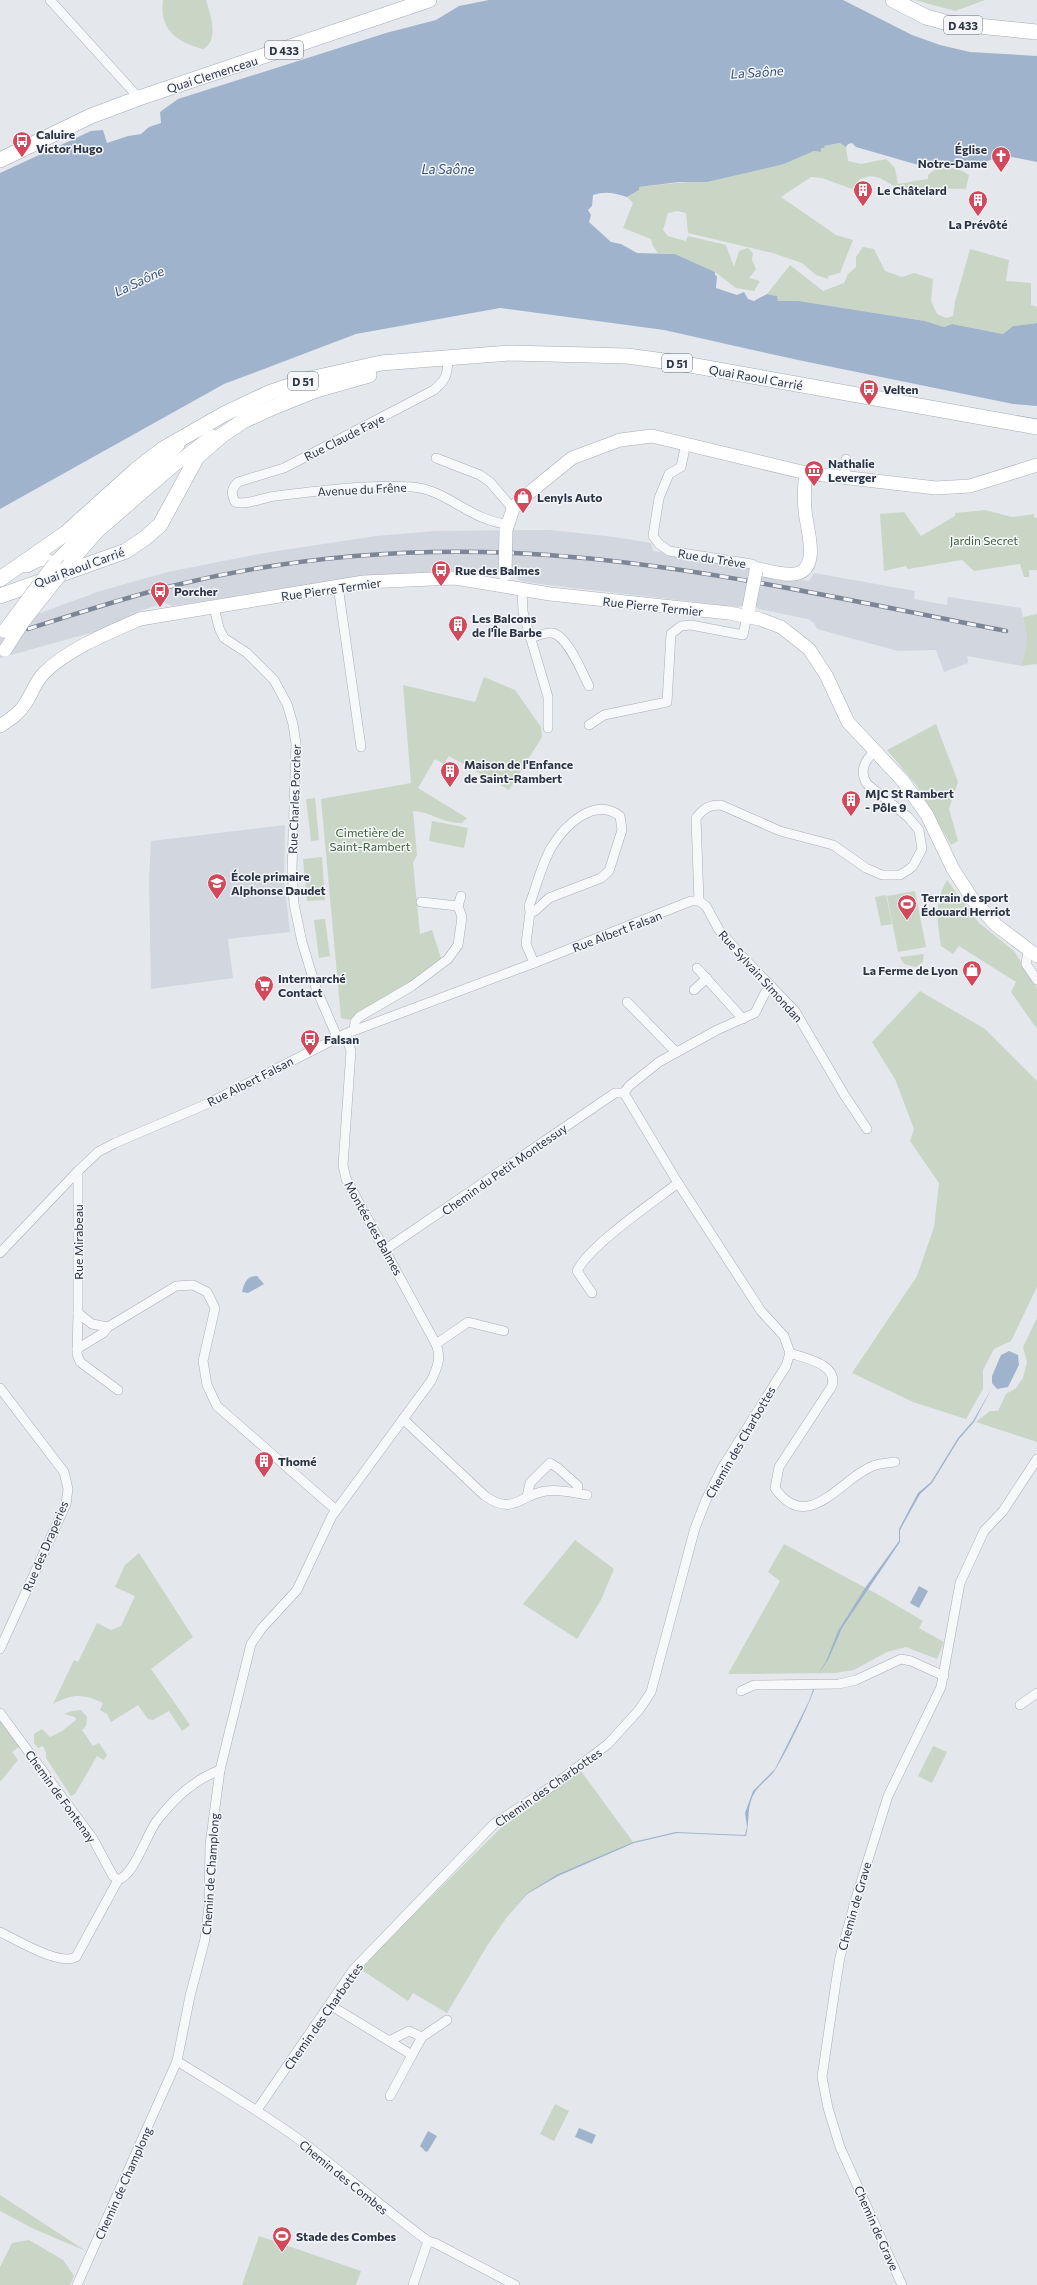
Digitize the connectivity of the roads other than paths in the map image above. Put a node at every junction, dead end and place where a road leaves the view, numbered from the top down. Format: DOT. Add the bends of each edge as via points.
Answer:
graph roads {
  1 [pos="50,0"];
  2 [pos="429,0"];
  3 [pos="893,0"];
  4 [pos="1037,32"];
  5 [pos="139,98"];
  6 [pos="0,160"];
  7 [pos="447,357"];
  8 [pos="425,361"];
  9 [pos="243,421"];
  10 [pos="1037,427"];
  11 [pos="191,433"];
  12 [pos="686,443"];
  13 [pos="436,458"];
  14 [pos="846,459"];
  15 [pos="173,466"];
  16 [pos="1036,468"];
  17 [pos="806,473"];
  18 [pos="845,478"];
  19 [pos="142,479"];
  20 [pos="182,482"];
  21 [pos="235,502"];
  22 [pos="513,509"];
  23 [pos="506,527"];
  24 [pos="54,564"];
  25 [pos="758,570"];
  26 [pos="0,580"];
  27 [pos="504,580"];
  28 [pos="338,586"];
  29 [pos="522,590"];
  30 [pos="46,591"];
  31 [pos="0,596"];
  32 [pos="214,607"];
  33 [pos="748,611"];
  34 [pos="0,638"];
  35 [pos="530,638"];
  36 [pos="0,657"];
  37 [pos="589,686"];
  38 [pos="1,725"];
  39 [pos="589,725"];
  40 [pos="548,728"];
  41 [pos="361,747"];
  42 [pos="875,751"];
  43 [pos="461,896"];
  44 [pos="699,901"];
  45 [pos="421,902"];
  46 [pos="458,906"];
  47 [pos="530,912"];
  48 [pos="1033,953"];
  49 [pos="534,963"];
  50 [pos="697,968"];
  51 [pos="707,978"];
  52 [pos="1037,980"];
  53 [pos="771,986"];
  54 [pos="694,990"];
  55 [pos="627,1002"];
  56 [pos="743,1019"];
  57 [pos="354,1030"];
  58 [pos="341,1036"];
  59 [pos="676,1052"];
  60 [pos="624,1093"];
  61 [pos="867,1128"];
  62 [pos="78,1171"];
  63 [pos="678,1183"];
  64 [pos="386,1249"];
  65 [pos="0,1253"];
  66 [pos="592,1294"];
  67 [pos="78,1313"];
  68 [pos="108,1326"];
  69 [pos="504,1331"];
  70 [pos="436,1344"];
  71 [pos="77,1349"];
  72 [pos="790,1353"];
  73 [pos="0,1388"];
  74 [pos="118,1390"];
  75 [pos="403,1419"];
  76 [pos="1037,1459"];
  77 [pos="895,1462"];
  78 [pos="577,1493"];
  79 [pos="587,1495"];
  80 [pos="527,1497"];
  81 [pos="336,1510"];
  82 [pos="321,1537"];
  83 [pos="0,1649"];
  84 [pos="944,1676"];
  85 [pos="741,1691"];
  86 [pos="1037,1692"];
  87 [pos="1020,1705"];
  88 [pos="0,1713"];
  89 [pos="220,1770"];
  90 [pos="118,1880"];
  91 [pos="0,1932"];
  92 [pos="330,2004"];
  93 [pos="447,2020"];
  94 [pos="422,2037"];
  95 [pos="389,2041"];
  96 [pos="412,2055"];
  97 [pos="177,2061"];
  98 [pos="390,2096"];
  99 [pos="257,2110"];
  100 [pos="428,2241"];
  101 [pos="76,2285"];
  102 [pos="413,2285"];
  103 [pos="515,2285"];
  104 [pos="902,2285"];
  1 -- 5 [label="street"];
  2 -- 5 [label="main road, Quai Clemenceau / D 433"];
  3 -- 4 [label="main road, D 433" via="926,17 948,23"];
  5 -- 6 [label="main road, Quai Clemenceau / D 433" via="92,116"];
  7 -- 8 [label="main road, Quai Raoul Carrié / D 51"];
  7 -- 10 [label="main road, Quai Raoul Carrié / D 51" via="510,353 627,356"];
  7 -- 21 [label="street, Rue Claude Faye" via="448,374 434,390 284,468 238,482 232,494"];
  8 -- 9 [label="main road, Quai Raoul Carrié / D 51" via="316,390"];
  8 -- 11 [label="main road, Quai Raoul Carrié / D 51" via="381,363 310,379 271,392 226,412"];
  9 -- 15 [label="street" via="207,440"];
  9 -- 20 [label="main road, Quai Raoul Carrié / D 51" via="197,457"];
  11 -- 19 [label="street"];
  11 -- 26 [label="main road, Quai Raoul Carrié / D 51" via="163,449 66,533"];
  12 -- 17 [label="street"];
  12 -- 22 [label="street" via="652,436 605,444 572,458 526,495"];
  12 -- 25 [label="street, Rue du Trève" via="681,467 669,474 659,498 653,536 669,551 752,564"];
  13 -- 22 [label="street" via="480,475 490,482"];
  14 -- 18 [label="street"];
  15 -- 19 [label="street" via="162,465"];
  15 -- 20 [label="street" via="180,472"];
  15 -- 30 [label="street, bridge" via="98,531"];
  16 -- 18 [label="street" via="962,488 936,488"];
  17 -- 18 [label="street"];
  17 -- 25 [label="street" via="804,511 810,546 808,564 799,573 792,574"];
  19 -- 24 [label="street" via="94,522"];
  20 -- 31 [label="main road, Quai Raoul Carrié / D 51" via="160,525 126,551"];
  21 -- 23 [label="street, Avenue du Frêne" via="241,504 264,497 294,494 413,486 435,492 481,518"];
  22 -- 23 [label="street"];
  23 -- 27 [label="street, bridge"];
  24 -- 26 [label="street" via="47,559 41,559"];
  24 -- 30 [label="street, bridge" via="56,569"];
  24 -- 34 [label="street, bridge"];
  25 -- 33 [label="street, bridge"];
  27 -- 28 [label="street, Rue Pierre Termier" via="455,578 364,582"];
  27 -- 29 [label="street, Rue Pierre Termier"];
  28 -- 32 [label="street, Rue Pierre Termier"];
  28 -- 41 [label="street"];
  29 -- 33 [label="street, Rue Pierre Termier"];
  29 -- 35 [label="street" via="523,612"];
  30 -- 36 [label="street, bridge"];
  32 -- 38 [label="street, Rue Pierre Termier" via="140,619 111,631 49,669 36,682 25,704"];
  32 -- 58 [label="street, Rue Charles Porcher" via="224,638 247,653 274,680 287,704 293,724 296,744 292,868 294,904 316,988"];
  33 -- 39 [label="street" via="743,635 691,625 681,626 671,634 667,702 604,715"];
  33 -- 42 [label="street, Rue Pierre Termier" via="781,628 809,649 826,675 848,722"];
  35 -- 37 [label="street" via="550,632 558,635 565,641"];
  35 -- 40 [label="street" via="548,696"];
  42 -- 44 [label="street" via="867,758 861,770 863,777 867,784 908,817 919,830 922,849 913,866 900,875 882,875 866,868 833,845 780,831 721,805 712,805 703,809 696,818"];
  42 -- 48 [label="street, Rue Pierre Termier" via="903,781 927,815 953,869 973,900 996,925"];
  43 -- 46 [label="street"];
  44 -- 49 [label="street, Rue Albert Falsan" via="691,901"];
  44 -- 53 [label="street, Rue Sylvain Simondan" via="706,906 719,930"];
  45 -- 46 [label="street"];
  46 -- 57 [label="street" via="462,917 458,945 448,958 412,986 359,1017"];
  47 -- 47 [label="street" via="549,898 601,878 609,871 622,830 620,816 613,810 604,808 578,817 569,826 550,850 529,906"];
  47 -- 49 [label="street" via="526,944"];
  48 -- 52 [label="street" via="1026,964"];
  49 -- 57 [label="street, Rue Albert Falsan"];
  50 -- 51 [label="street"];
  51 -- 54 [label="street"];
  51 -- 56 [label="street"];
  53 -- 56 [label="street" via="755,1013"];
  53 -- 61 [label="street, Rue Sylvain Simondan" via="803,1023 845,1096"];
  55 -- 59 [label="street"];
  56 -- 59 [label="street"];
  57 -- 58 [label="street, Rue Albert Falsan"];
  58 -- 62 [label="street, Rue Albert Falsan" via="209,1103 115,1143 98,1152"];
  58 -- 64 [label="street, Montée des Balmes" via="351,1051 343,1165 346,1179"];
  59 -- 60 [label="street" via="659,1062"];
  60 -- 63 [label="street"];
  60 -- 64 [label="street, Chemin du Petit Montessuy" via="615,1093"];
  62 -- 65 [label="street, Rue Albert Falsan"];
  62 -- 67 [label="street, Rue Mirabeau"];
  63 -- 66 [label="street" via="582,1261 576,1271"];
  63 -- 72 [label="street" via="761,1311 784,1336"];
  64 -- 70 [label="street, Montée des Balmes"];
  67 -- 68 [label="street" via="92,1324"];
  67 -- 71 [label="street, Rue Mirabeau"];
  68 -- 71 [label="street" via="103,1333"];
  68 -- 81 [label="street" via="176,1286 193,1285 207,1292 215,1308 203,1361 207,1385 217,1406"];
  69 -- 70 [label="street" via="468,1322"];
  70 -- 75 [label="street, Montée des Balmes" via="440,1352 438,1366 431,1381"];
  71 -- 74 [label="street, Rue Mirabeau" via="80,1362"];
  72 -- 77 [label="street" via="825,1366 833,1373 834,1379 832,1386 779,1467 775,1488 781,1496 789,1503 818,1504 872,1466"];
  72 -- 92 [label="street, Chemin des Charbottes" via="786,1366 722,1468 706,1500 651,1692 608,1744 554,1785 495,1823 353,1970"];
  73 -- 83 [label="street, Rue des Draperies" via="64,1472 68,1489 66,1504"];
  75 -- 80 [label="street" via="493,1501 509,1505"];
  75 -- 81 [label="street, Montée des Balmes"];
  76 -- 84 [label="street, Chemin de Grave" via="1003,1511 984,1531 960,1583"];
  78 -- 79 [label="street"];
  78 -- 80 [label="street" via="546,1491"];
  78 -- 80 [label="street" via="578,1486 550,1463 530,1483"];
  81 -- 82 [label="street, Montée des Balmes"];
  82 -- 89 [label="street, Chemin de Champlong" via="297,1590 265,1623 251,1644"];
  84 -- 85 [label="street" via="901,1659 856,1680 839,1684 754,1685"];
  84 -- 104 [label="street, Chemin de Grave" via="888,1796 871,1848 840,1956 822,2077 840,2147"];
  86 -- 87 [label="street"];
  88 -- 90 [label="street, Chemin de Fontenay" via="93,1839 113,1876"];
  89 -- 90 [label="street" via="204,1776 179,1795 166,1809 155,1823 128,1874"];
  89 -- 97 [label="street, Chemin de Champlong" via="210,1845 209,1906 205,1939"];
  90 -- 91 [label="street" via="80,1951 71,1959 57,1958"];
  92 -- 95 [label="street"];
  92 -- 99 [label="street, Chemin des Charbottes"];
  93 -- 94 [label="street"];
  94 -- 95 [label="street" via="409,2031"];
  94 -- 96 [label="street"];
  95 -- 96 [label="street"];
  96 -- 98 [label="street"];
  97 -- 99 [label="street, Chemin des Combes"];
  97 -- 101 [label="street, Chemin de Champlong"];
  99 -- 100 [label="street, Chemin des Combes" via="298,2139 380,2207"];
  100 -- 102 [label="street"];
  100 -- 103 [label="street, Chemin des Combes"];
}
